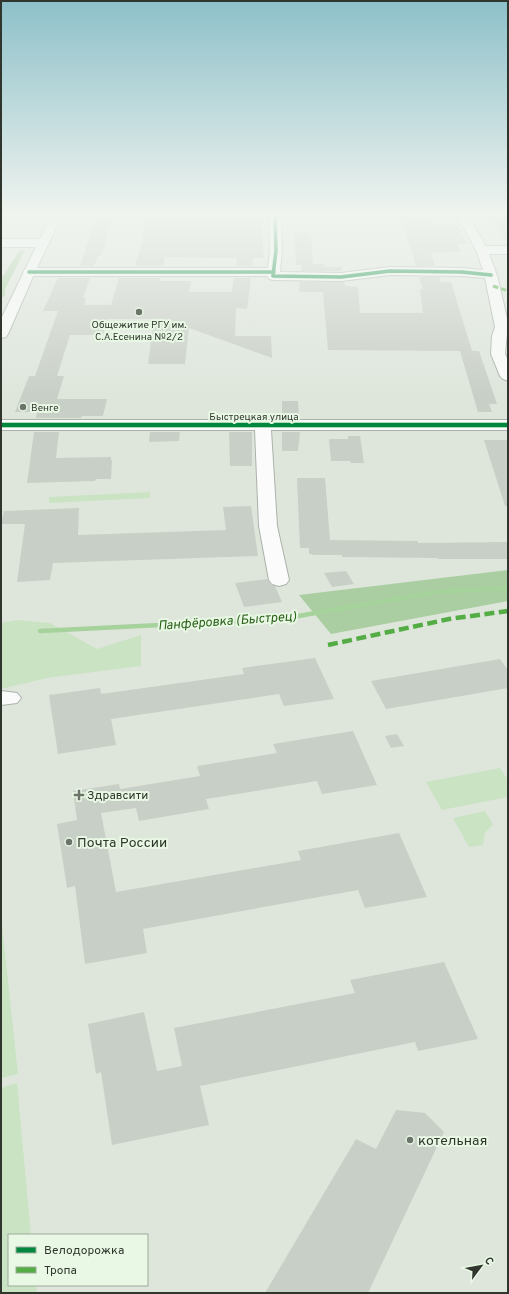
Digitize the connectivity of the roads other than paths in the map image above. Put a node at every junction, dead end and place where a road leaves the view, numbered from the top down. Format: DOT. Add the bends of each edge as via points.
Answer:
graph roads {
  1 [pos="27,276"];
  2 [pos="327,276"];
  3 [pos="347,276"];
  4 [pos="491,276"];
  5 [pos="1,334"];
  6 [pos="508,376"];
  7 [pos="1,425"];
  8 [pos="508,425"];
  9 [pos="263,426"];
  10 [pos="279,580"];
  1 -- 5 [label="street"];
  2 -- 3 [label="street"];
  4 -- 6 [label="street" via="502,327 498,354"];
  7 -- 9 [label="street, Быстрецкая улица"];
  8 -- 9 [label="street, Быстрецкая улица"];
  9 -- 10 [label="street" via="268,526"];
}
